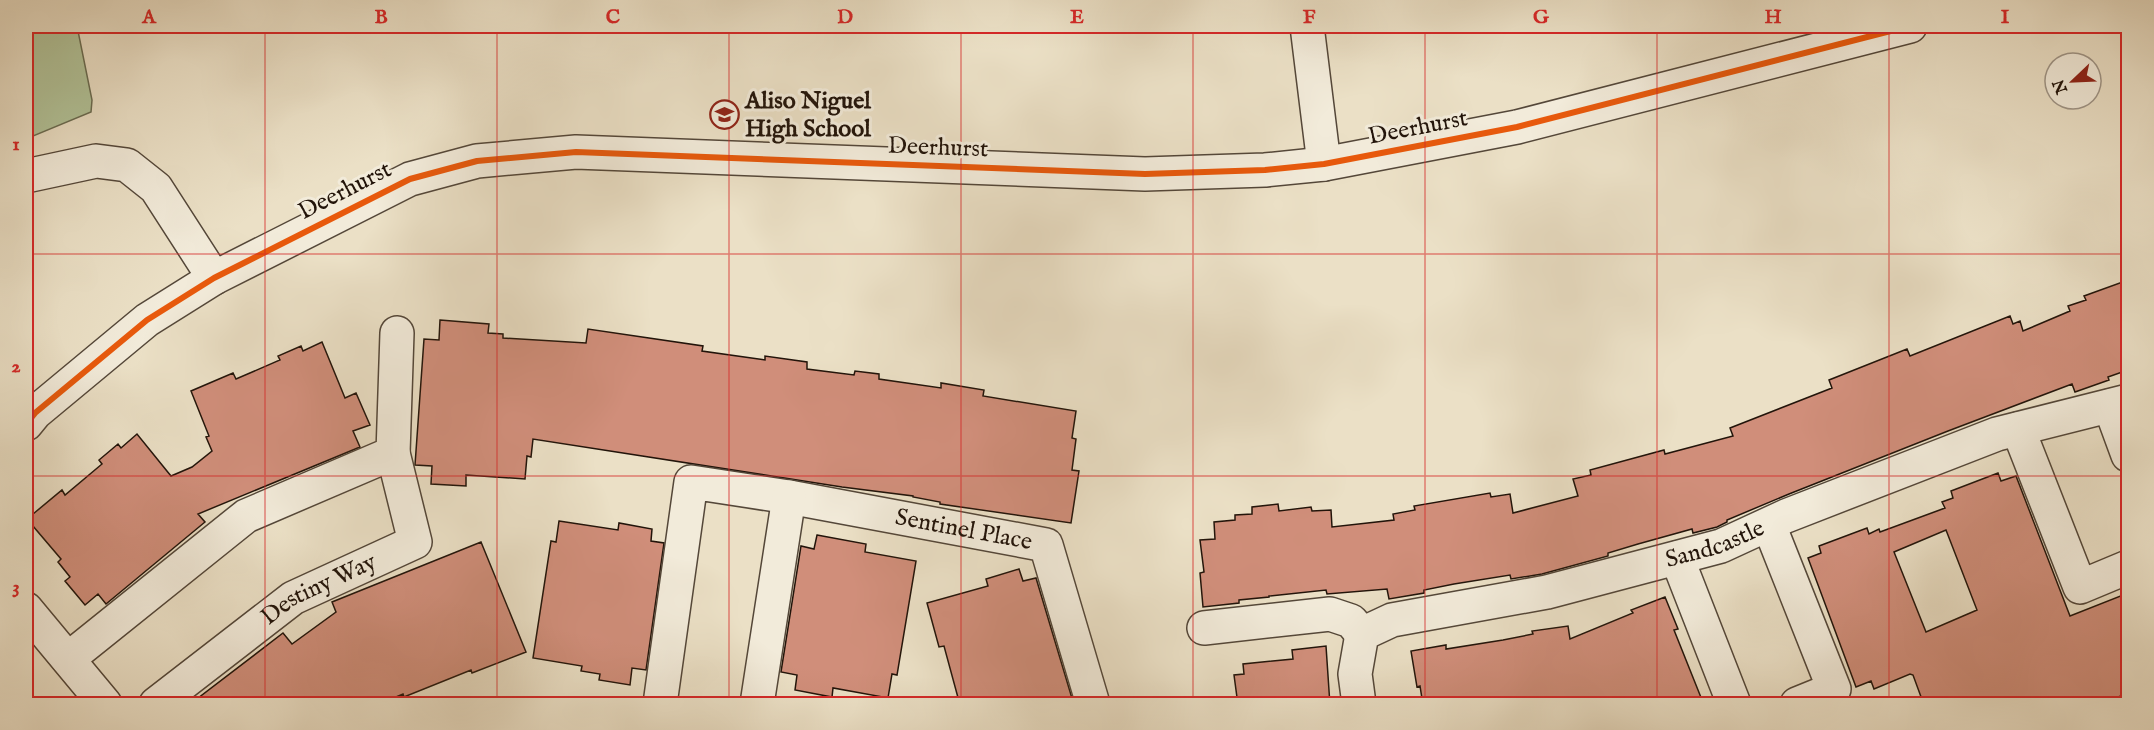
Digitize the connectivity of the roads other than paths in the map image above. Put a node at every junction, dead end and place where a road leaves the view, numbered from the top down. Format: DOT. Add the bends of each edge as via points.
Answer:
graph roads {
  1 [pos="1307,26"];
  2 [pos="1910,26"];
  3 [pos="1324,164"];
  4 [pos="26,176"];
  5 [pos="214,278"];
  6 [pos="397,333"];
  7 [pos="2119,403"];
  8 [pos="26,424"];
  9 [pos="2018,429"];
  10 [pos="393,453"];
  11 [pos="2128,455"];
  12 [pos="789,497"];
  13 [pos="1769,525"];
  14 [pos="1677,558"];
  15 [pos="2128,567"];
  16 [pos="26,609"];
  17 [pos="1204,628"];
  18 [pos="1362,634"];
  19 [pos="68,659"];
  20 [pos="105,705"];
  21 [pos="156,705"];
  22 [pos="660,705"];
  23 [pos="757,705"];
  24 [pos="1093,705"];
  25 [pos="1359,705"];
  26 [pos="1734,705"];
  27 [pos="1797,705"];
  1 -- 3 [label="street"];
  2 -- 3 [label="street, Deerhurst" via="1517,127"];
  3 -- 5 [label="street, Deerhurst" via="1146,174 576,152 477,161 410,178"];
  4 -- 5 [label="street" via="96,160 127,165 156,188"];
  5 -- 8 [label="street, Deerhurst" via="147,320"];
  6 -- 10 [label="street, Destiny Way"];
  7 -- 9 [label="street, Sandcastle"];
  7 -- 11 [label="street"];
  9 -- 13 [label="street, Sandcastle"];
  9 -- 15 [label="street" via="2080,587"];
  10 -- 19 [label="street" via="246,516"];
  10 -- 21 [label="street, Destiny Way" via="415,542 293,598"];
  12 -- 22 [label="street, Sentinel Place" via="691,482"];
  12 -- 23 [label="street"];
  12 -- 24 [label="street, Sentinel Place" via="1047,544"];
  13 -- 14 [label="street, Sandcastle" via="1721,546"];
  13 -- 27 [label="street" via="1834,689"];
  14 -- 18 [label="street, Sandcastle" via="1547,592 1392,620"];
  14 -- 26 [label="street"];
  16 -- 19 [label="street"];
  17 -- 18 [label="street" via="1330,614 1351,621"];
  18 -- 25 [label="street" via="1355,674"];
  19 -- 20 [label="street"];
}
